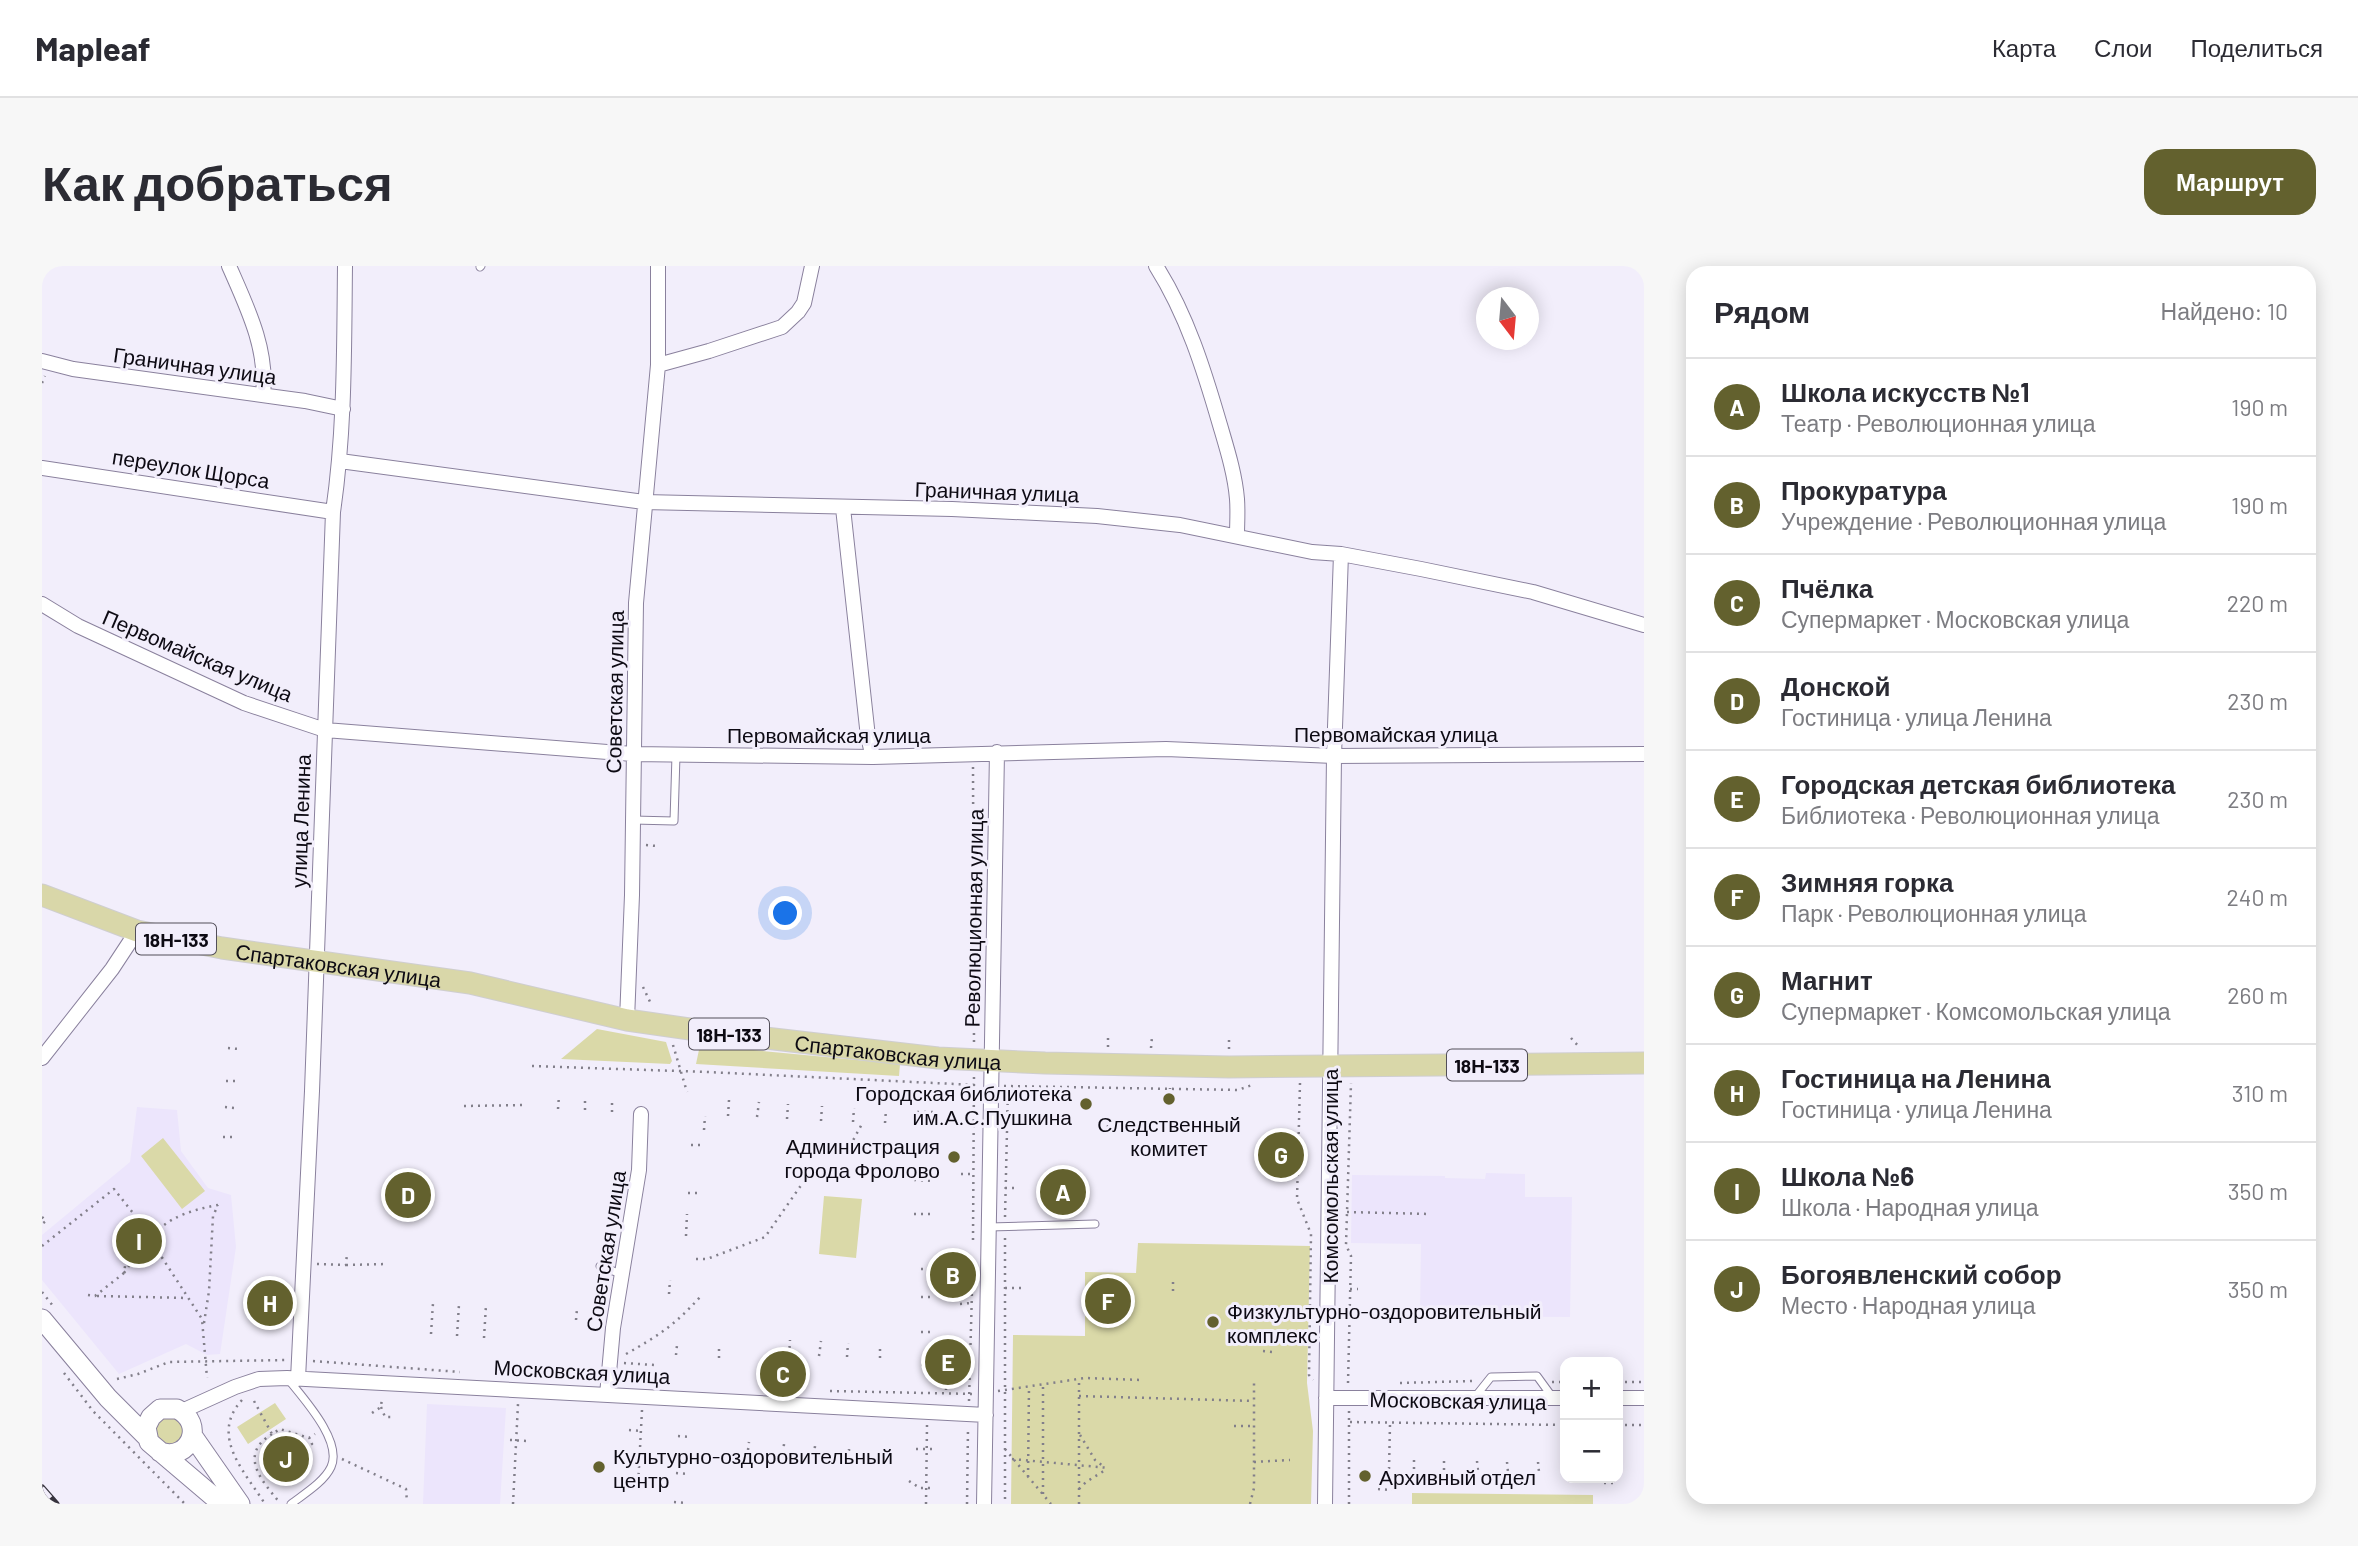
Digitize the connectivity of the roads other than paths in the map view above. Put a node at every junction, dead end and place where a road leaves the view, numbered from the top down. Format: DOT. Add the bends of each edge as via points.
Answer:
graph roads {
  1 [pos="229,266"];
  2 [pos="345,266"];
  3 [pos="658,266"];
  4 [pos="812,266"];
  5 [pos="1156,266"];
  6 [pos="42,361"];
  7 [pos="657,365"];
  8 [pos="263,395"];
  9 [pos="343,409"];
  10 [pos="340,461"];
  11 [pos="42,468"];
  12 [pos="645,502"];
  13 [pos="843,508"];
  14 [pos="333,512"];
  15 [pos="1237,536"];
  16 [pos="1341,554"];
  17 [pos="42,604"];
  18 [pos="1644,625"];
  19 [pos="325,730"];
  20 [pos="997,752"];
  21 [pos="634,754"];
  22 [pos="1644,754"];
  23 [pos="676,755"];
  24 [pos="1334,756"];
  25 [pos="873,757"];
  26 [pos="640,820"];
  27 [pos="42,895"];
  28 [pos="138,931"];
  29 [pos="315,962"];
  30 [pos="627,1020"];
  31 [pos="42,1058"];
  32 [pos="983,1061"];
  33 [pos="1644,1063"];
  34 [pos="1341,1067"];
  35 [pos="641,1114"];
  36 [pos="1095,1224"];
  37 [pos="989,1227"];
  38 [pos="600,1266"];
  39 [pos="621,1274"];
  40 [pos="42,1319"];
  41 [pos="293,1378"];
  42 [pos="607,1395"];
  43 [pos="108,1398"];
  44 [pos="1326,1398"];
  45 [pos="1475,1398"];
  46 [pos="1559,1398"];
  47 [pos="1623,1398"];
  48 [pos="1644,1398"];
  49 [pos="160,1409"];
  50 [pos="182,1411"];
  51 [pos="986,1415"];
  52 [pos="192,1435"];
  53 [pos="153,1444"];
  54 [pos="222,1504"];
  55 [pos="240,1504"];
  56 [pos="291,1504"];
  57 [pos="984,1504"];
  58 [pos="1325,1504"];
  1 -- 8 [label="street" via="261,350"];
  2 -- 9 [label="street, улица Ленина"];
  3 -- 7 [label="street, Советская улица"];
  4 -- 7 [label="street" via="804,303 782,327"];
  5 -- 15 [label="street" via="1189,329 1205,372 1231,467"];
  6 -- 8 [label="street, Граничная улица"];
  7 -- 12 [label="street, Советская улица"];
  8 -- 9 [label="street, Граничная улица"];
  9 -- 10 [label="street, улица Ленина"];
  10 -- 12 [label="street, Граничная улица"];
  10 -- 14 [label="street, улица Ленина"];
  11 -- 14 [label="street, переулок Щорса"];
  12 -- 13 [label="street, Граничная улица"];
  12 -- 21 [label="street, Советская улица" via="636,603"];
  13 -- 15 [label="street, Граничная улица" via="1097,516"];
  13 -- 25 [label="street"];
  14 -- 19 [label="street, улица Ленина"];
  15 -- 16 [label="street, Граничная улица"];
  16 -- 18 [label="street, Граничная улица" via="1533,592"];
  16 -- 24 [label="street, Комсомольская улица"];
  17 -- 19 [label="street, Первомайская улица" via="244,703"];
  19 -- 21 [label="street, Первомайская улица"];
  19 -- 29 [label="street, улица Ленина"];
  20 -- 24 [label="street, Первомайская улица" via="1166,749"];
  20 -- 25 [label="street, Первомайская улица"];
  20 -- 32 [label="street, Революционная улица"];
  21 -- 23 [label="street, Первомайская улица"];
  21 -- 26 [label="street, Советская улица"];
  22 -- 24 [label="street, Первомайская улица"];
  23 -- 25 [label="street, Первомайская улица"];
  23 -- 26 [label="lane" via="674,821"];
  24 -- 34 [label="street, Комсомольская улица"];
  26 -- 30 [label="street, Советская улица"];
  27 -- 28 [label="main road, Спартаковская улица / 18Н-133"];
  28 -- 29 [label="main road, Спартаковская улица / 18Н-133"];
  28 -- 31 [label="street"];
  29 -- 30 [label="main road, Спартаковская улица / 18Н-133" via="470,983"];
  29 -- 41 [label="street, улица Ленина" via="312,1091"];
  30 -- 32 [label="main road, Спартаковская улица / 18Н-133"];
  32 -- 34 [label="main road, Спартаковская улица / 18Н-133"];
  32 -- 37 [label="street, Революционная улица"];
  33 -- 34 [label="main road, Спартаковская улица / 18Н-133"];
  34 -- 44 [label="street, Комсомольская улица"];
  35 -- 39 [label="street, Советская улица" via="639,1170"];
  36 -- 37 [label="lane"];
  37 -- 51 [label="street, Революционная улица"];
  38 -- 39 [label="lane"];
  39 -- 42 [label="street, Советская улица"];
  40 -- 43 [label="street"];
  41 -- 42 [label="street, Московская улица"];
  41 -- 50 [label="street, Московская улица" via="235,1387"];
  41 -- 56 [label="lane" via="331,1440 333,1455 331,1467"];
  42 -- 51 [label="street, Московская улица"];
  43 -- 49 [label="street" via="143,1410"];
  43 -- 53 [label="street"];
  44 -- 45 [label="street, Московская улица"];
  44 -- 58 [label="street, Комсомольская улица"];
  45 -- 46 [label="street, Московская улица"];
  45 -- 46 [label="lane, Московская улица" via="1491,1377 1537,1376"];
  47 -- 48 [label="street"];
  49 -- 50 [label="street"];
  49 -- 53 [label="street" via="148,1422"];
  50 -- 52 [label="street" via="192,1423"];
  51 -- 57 [label="street, Революционная улица"];
  52 -- 53 [label="street" via="189,1444 171,1454"];
  52 -- 55 [label="street"];
  53 -- 54 [label="street"];
}
